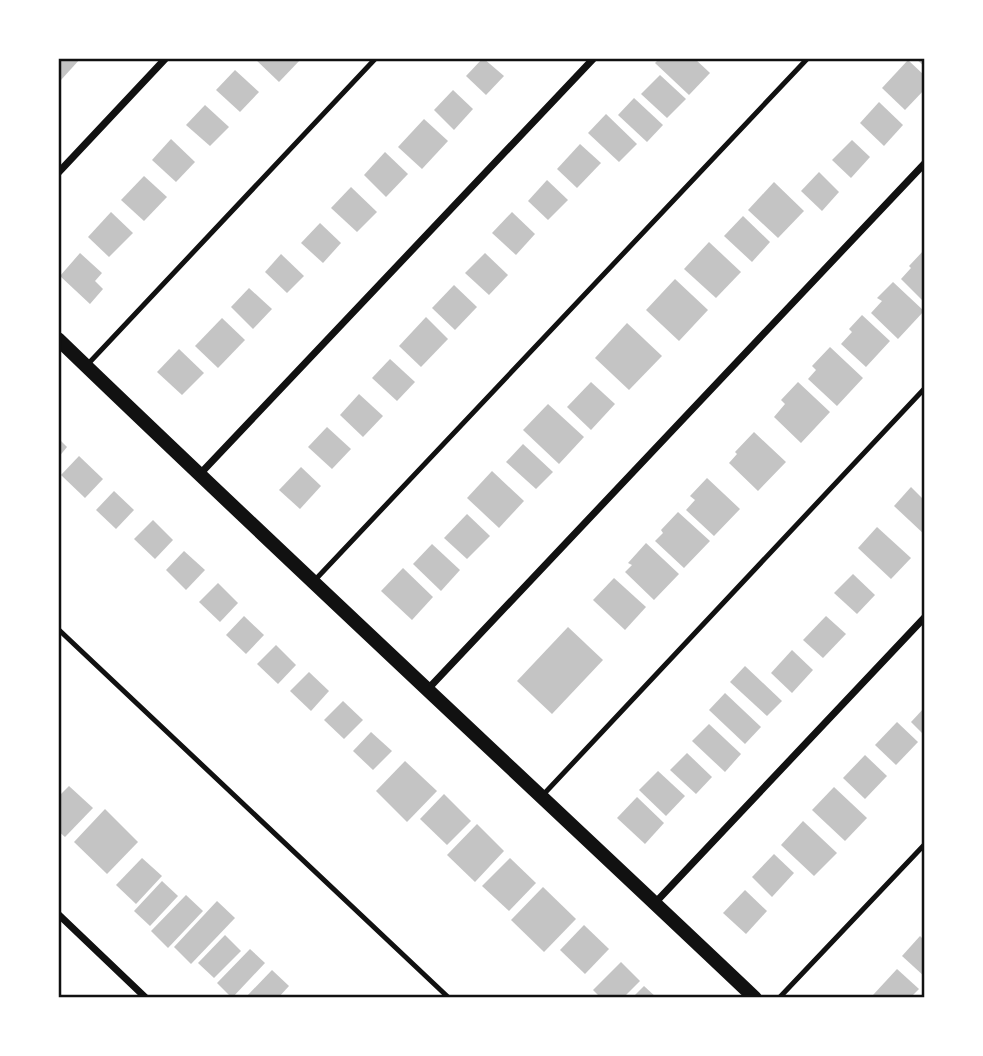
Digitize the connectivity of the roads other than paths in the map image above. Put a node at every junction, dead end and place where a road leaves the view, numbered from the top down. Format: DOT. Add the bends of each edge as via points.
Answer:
graph roads {
  1 [pos="166,58"];
  2 [pos="376,58"];
  3 [pos="594,58"];
  4 [pos="808,58"];
  5 [pos="925,163"];
  6 [pos="58,173"];
  7 [pos="58,339"];
  8 [pos="86,366"];
  9 [pos="925,388"];
  10 [pos="200,474"];
  11 [pos="313,583"];
  12 [pos="925,617"];
  13 [pos="58,629"];
  14 [pos="428,689"];
  15 [pos="542,796"];
  16 [pos="925,844"];
  17 [pos="655,903"];
  18 [pos="58,914"];
  19 [pos="146,998"];
  20 [pos="449,998"];
  21 [pos="755,998"];
  22 [pos="779,998"];
  1 -- 6 [label="street"];
  2 -- 8 [label="lane"];
  3 -- 10 [label="street"];
  4 -- 11 [label="lane"];
  5 -- 14 [label="street"];
  7 -- 8 [label="main road"];
  8 -- 10 [label="main road"];
  9 -- 15 [label="lane"];
  10 -- 11 [label="main road"];
  11 -- 14 [label="main road"];
  12 -- 17 [label="street"];
  13 -- 20 [label="lane"];
  14 -- 15 [label="main road"];
  15 -- 17 [label="main road"];
  16 -- 22 [label="lane"];
  17 -- 21 [label="main road"];
  18 -- 19 [label="street"];
}
